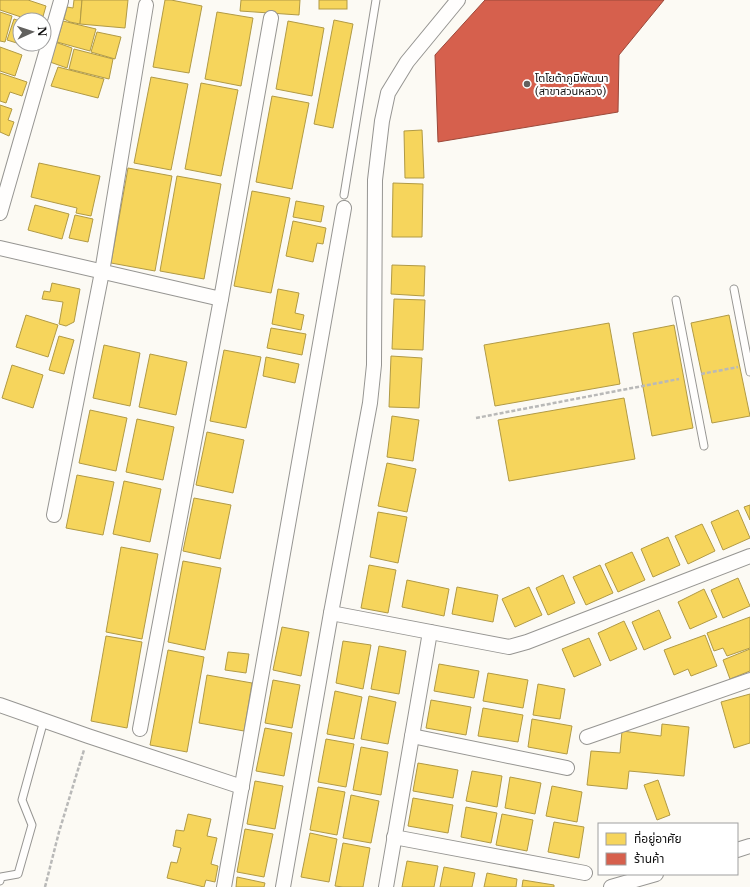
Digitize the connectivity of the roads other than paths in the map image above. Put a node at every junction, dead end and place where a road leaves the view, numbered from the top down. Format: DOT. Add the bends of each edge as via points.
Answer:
graph roads {
  1 [pos="376,0"];
  2 [pos="458,0"];
  3 [pos="61,1"];
  4 [pos="146,5"];
  5 [pos="271,18"];
  6 [pos="344,202"];
  7 [pos="0,212"];
  8 [pos="0,248"];
  9 [pos="102,272"];
  10 [pos="734,289"];
  11 [pos="221,299"];
  12 [pos="676,300"];
  13 [pos="749,369"];
  14 [pos="704,446"];
  15 [pos="54,515"];
  16 [pos="750,556"];
  17 [pos="331,613"];
  18 [pos="430,632"];
  19 [pos="750,680"];
  20 [pos="0,705"];
  21 [pos="44,720"];
  22 [pos="140,729"];
  23 [pos="412,736"];
  24 [pos="587,737"];
  25 [pos="567,768"];
  26 [pos="242,787"];
  27 [pos="394,838"];
  28 [pos="750,846"];
  29 [pos="738,850"];
  30 [pos="585,873"];
  31 [pos="653,875"];
  32 [pos="0,882"];
  33 [pos="224,887"];
  34 [pos="283,887"];
  35 [pos="386,887"];
  36 [pos="611,887"];
  1 -- 6 [label="lane"];
  2 -- 17 [label="street" via="407,62 388,93 382,120 375,180 374,365 370,403"];
  3 -- 7 [label="street"];
  4 -- 9 [label="street"];
  5 -- 11 [label="street"];
  6 -- 26 [label="street"];
  8 -- 9 [label="street"];
  9 -- 11 [label="street"];
  9 -- 15 [label="street"];
  10 -- 13 [label="lane"];
  11 -- 22 [label="street"];
  12 -- 14 [label="lane"];
  16 -- 18 [label="street" via="510,647"];
  17 -- 18 [label="street"];
  17 -- 34 [label="street"];
  18 -- 23 [label="street"];
  19 -- 24 [label="street"];
  20 -- 21 [label="street"];
  21 -- 26 [label="street"];
  21 -- 32 [label="lane" via="22,800 32,825 18,874 1,878"];
  23 -- 25 [label="street"];
  23 -- 27 [label="street"];
  26 -- 33 [label="street"];
  27 -- 30 [label="street"];
  27 -- 35 [label="street"];
  28 -- 29 [label="street"];
  31 -- 36 [label="street"];
}
